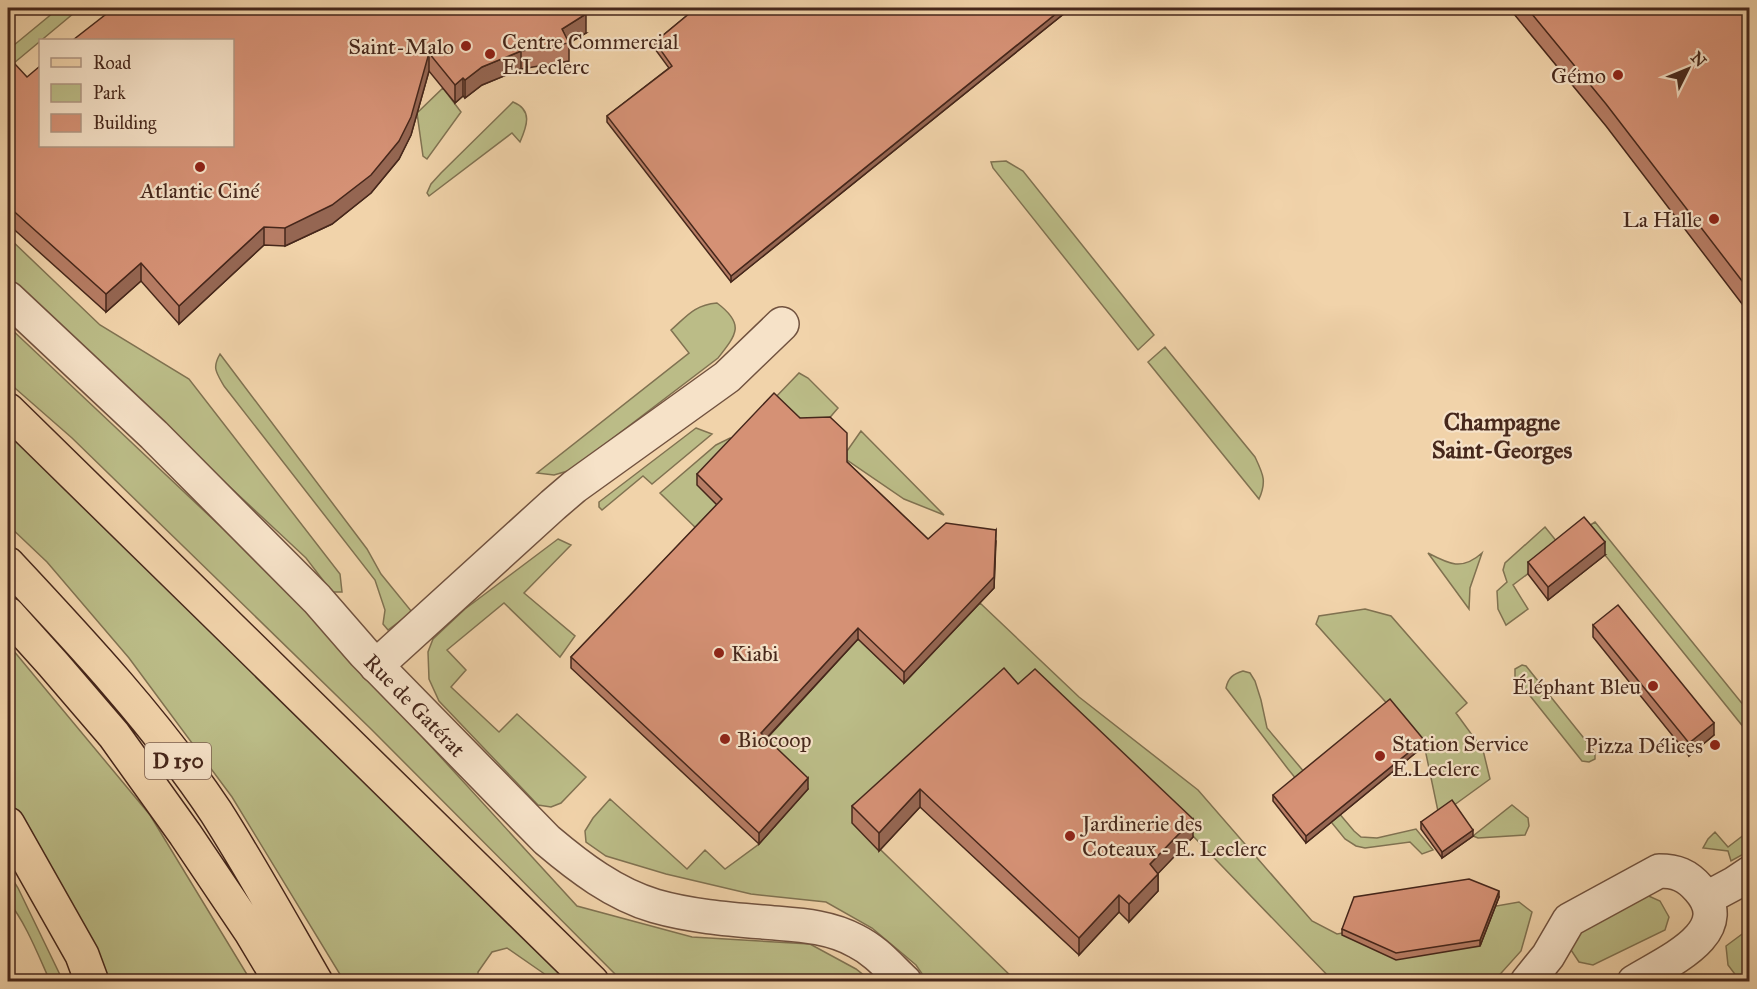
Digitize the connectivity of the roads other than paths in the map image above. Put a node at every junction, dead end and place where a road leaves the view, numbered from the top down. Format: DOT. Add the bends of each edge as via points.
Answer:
graph roads {
  1 [pos="8,298"];
  2 [pos="782,324"];
  3 [pos="8,410"];
  4 [pos="8,564"];
  5 [pos="8,614"];
  6 [pos="376,666"];
  7 [pos="8,825"];
  8 [pos="1749,873"];
  9 [pos="1707,898"];
  10 [pos="1555,969"];
  11 [pos="900,979"];
  12 [pos="92,981"];
  13 [pos="281,981"];
  14 [pos="316,981"];
  15 [pos="592,981"];
  16 [pos="1527,981"];
  17 [pos="1635,981"];
  1 -- 6 [label="street, Rue de Gatérat" via="162,443 317,599"];
  2 -- 6 [label="street" via="727,377 574,487"];
  3 -- 15 [label="main road"];
  4 -- 14 [label="main road, D 150" via="74,635 177,760 215,812"];
  5 -- 13 [label="main road, D 150" via="114,735 185,834"];
  6 -- 11 [label="street, Rue de Gatérat" via="547,840 615,889 654,906 705,917 832,930 878,954"];
  7 -- 12 [label="main road" via="82,955"];
  8 -- 9 [label="street"];
  9 -- 10 [label="street" via="1692,882 1673,871 1659,871 1569,920"];
  9 -- 17 [label="street" via="1710,916 1700,939"];
  10 -- 16 [label="street"];
}
